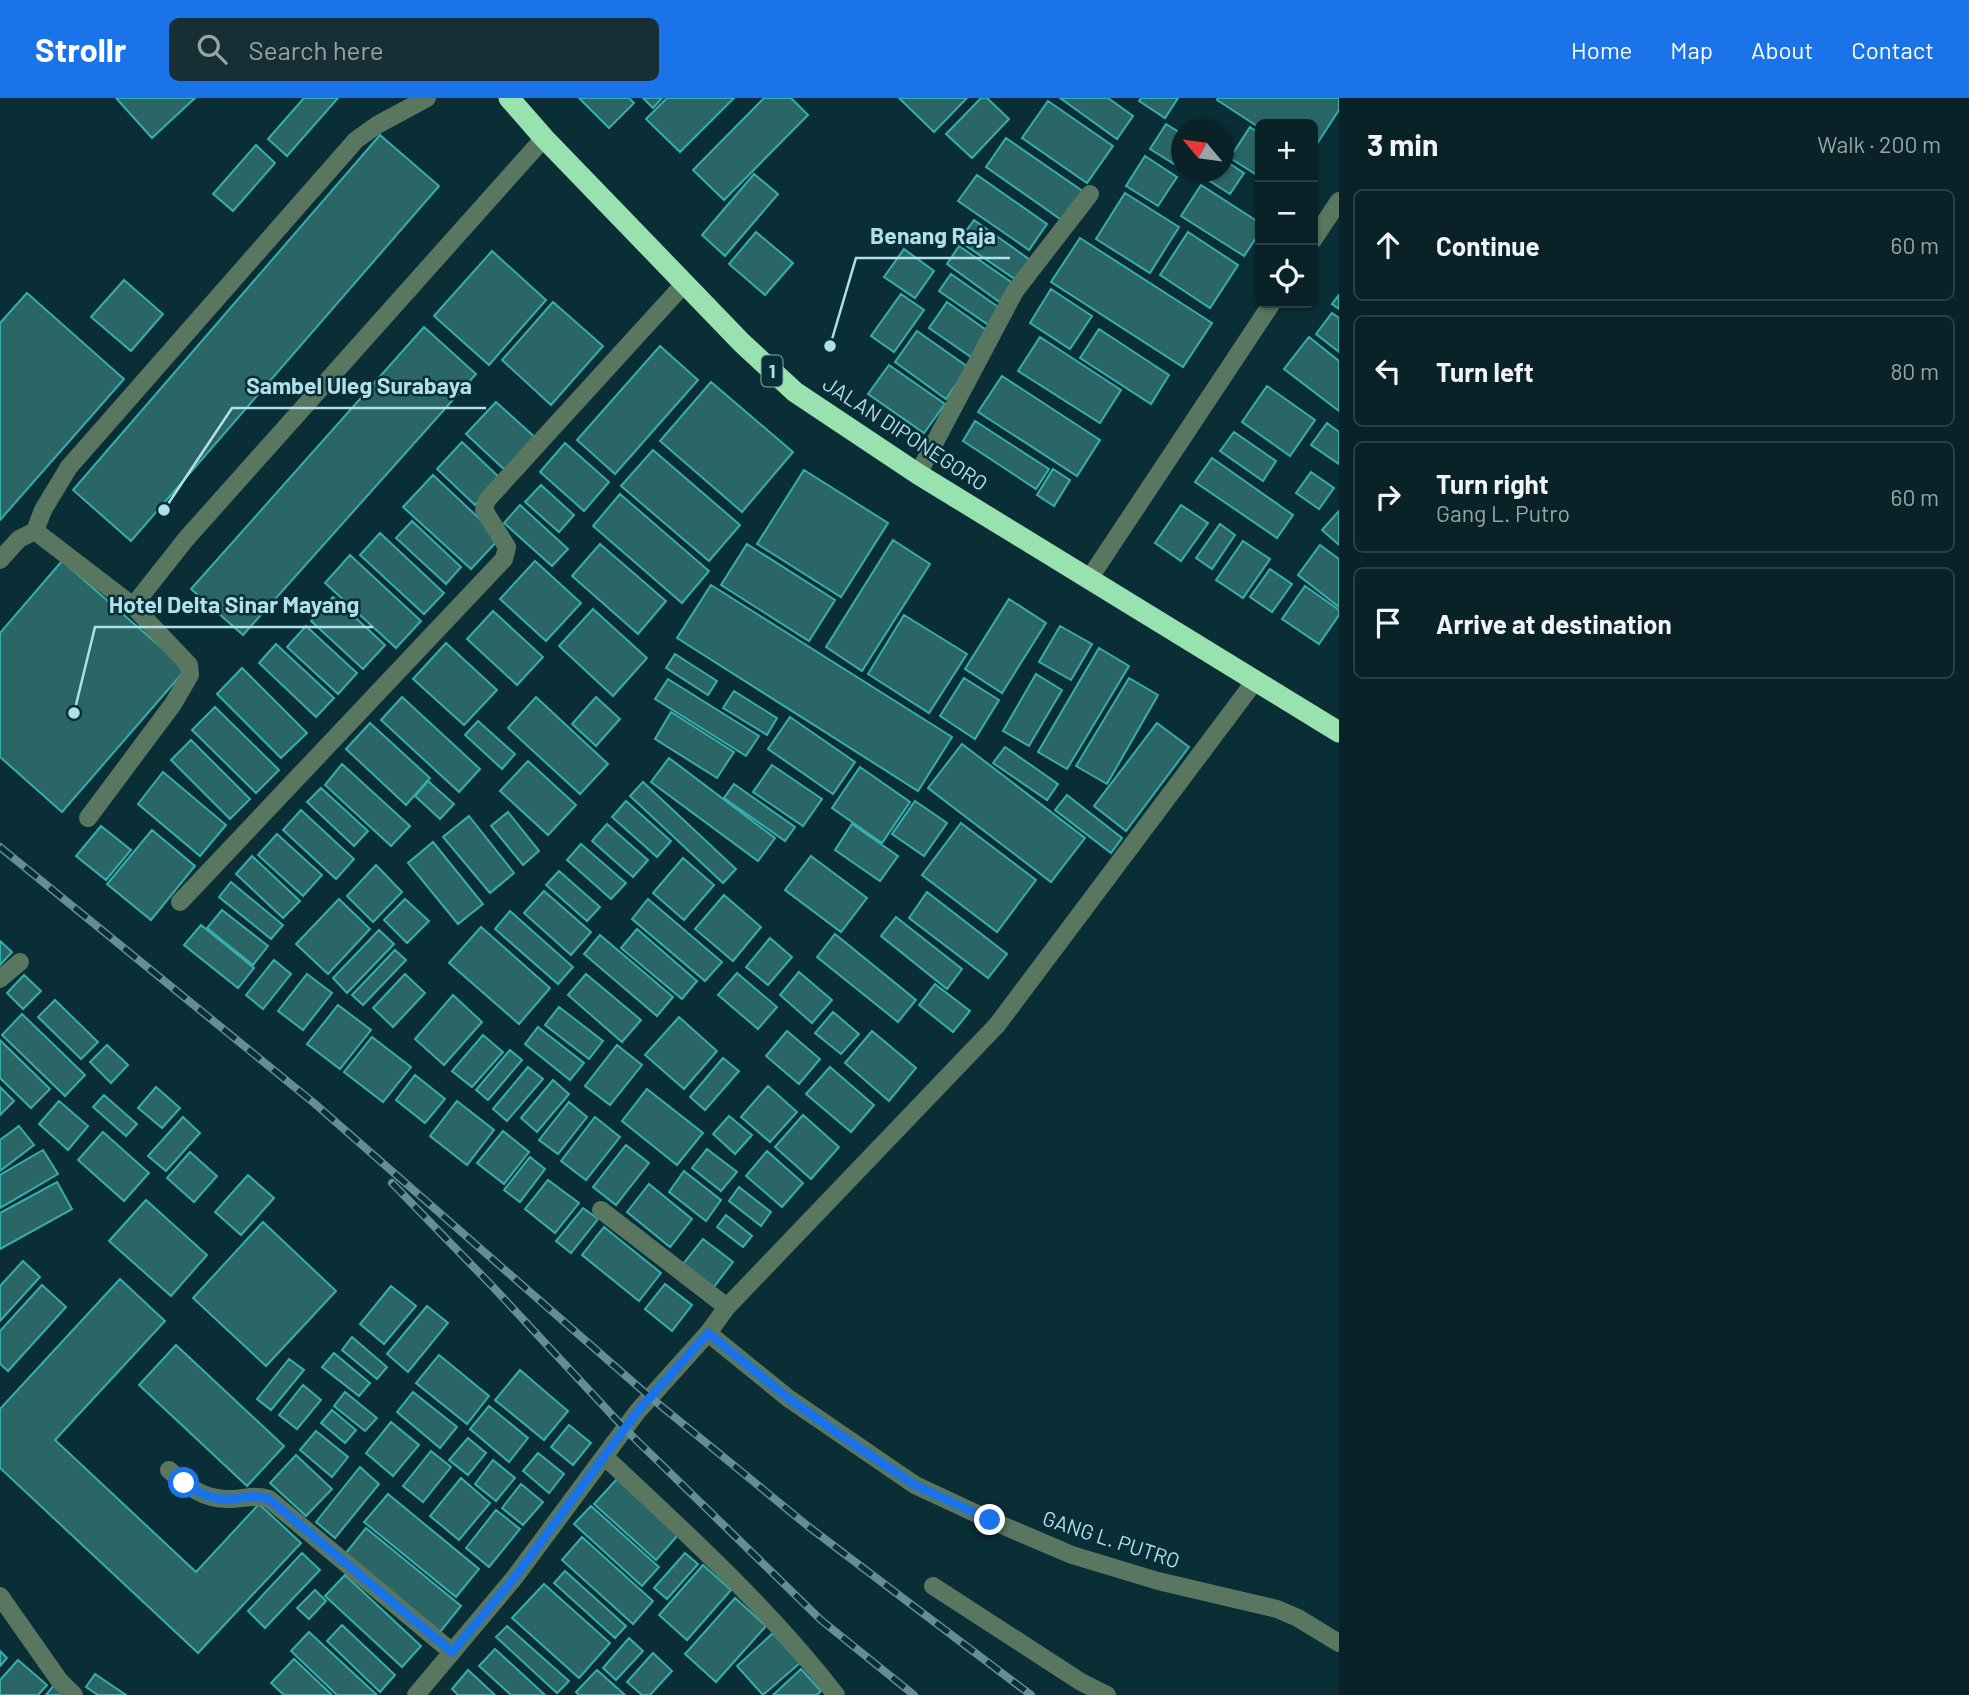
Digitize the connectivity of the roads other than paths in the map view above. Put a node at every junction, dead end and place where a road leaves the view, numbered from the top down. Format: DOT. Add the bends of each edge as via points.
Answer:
graph roads {
  1 [pos="427,98"];
  2 [pos="509,98"];
  3 [pos="544,138"];
  4 [pos="1090,194"];
  5 [pos="1339,201"];
  6 [pos="1318,232"];
  7 [pos="685,283"];
  8 [pos="1269,308"];
  9 [pos="918,474"];
  10 [pos="35,531"];
  11 [pos="0,560"];
  12 [pos="1089,579"];
  13 [pos="134,606"];
  14 [pos="1255,681"];
  15 [pos="1339,732"];
  16 [pos="88,818"];
  17 [pos="180,902"];
  18 [pos="20,962"];
  19 [pos="0,979"];
  20 [pos="601,1210"];
  21 [pos="727,1307"];
  22 [pos="708,1333"];
  23 [pos="605,1457"];
  24 [pos="169,1470"];
  25 [pos="933,1586"];
  26 [pos="0,1596"];
  27 [pos="1339,1643"];
  28 [pos="452,1652"];
  29 [pos="74,1695"];
  30 [pos="415,1695"];
  31 [pos="836,1695"];
  32 [pos="1107,1695"];
  1 -- 10 [label="street" via="356,139 69,467"];
  2 -- 3 [label="highway, JALAN DIPONEGORO / 1"];
  3 -- 7 [label="highway, JALAN DIPONEGORO / 1"];
  3 -- 13 [label="street" via="186,539"];
  4 -- 9 [label="street" via="1015,291"];
  5 -- 6 [label="street"];
  7 -- 9 [label="highway, JALAN DIPONEGORO / 1" via="794,392"];
  7 -- 17 [label="street" via="486,500 484,510 507,547 503,559"];
  8 -- 12 [label="street"];
  9 -- 12 [label="highway, JALAN DIPONEGORO / 1"];
  10 -- 11 [label="street" via="19,539"];
  10 -- 13 [label="street"];
  12 -- 14 [label="highway, JALAN DIPONEGORO / 1"];
  13 -- 16 [label="street" via="190,665 190,675"];
  14 -- 15 [label="highway, JALAN DIPONEGORO / 1"];
  14 -- 21 [label="street" via="997,1025"];
  18 -- 19 [label="street"];
  20 -- 21 [label="street"];
  21 -- 22 [label="street"];
  22 -- 23 [label="street" via="637,1412"];
  22 -- 27 [label="street, GANG L. PUTRO" via="788,1398 915,1485 1072,1555 1277,1609"];
  23 -- 28 [label="street"];
  23 -- 31 [label="street" via="768,1614"];
  24 -- 28 [label="street" via="205,1496 269,1499"];
  25 -- 32 [label="street"];
  26 -- 29 [label="street"];
  28 -- 30 [label="street"];
}
